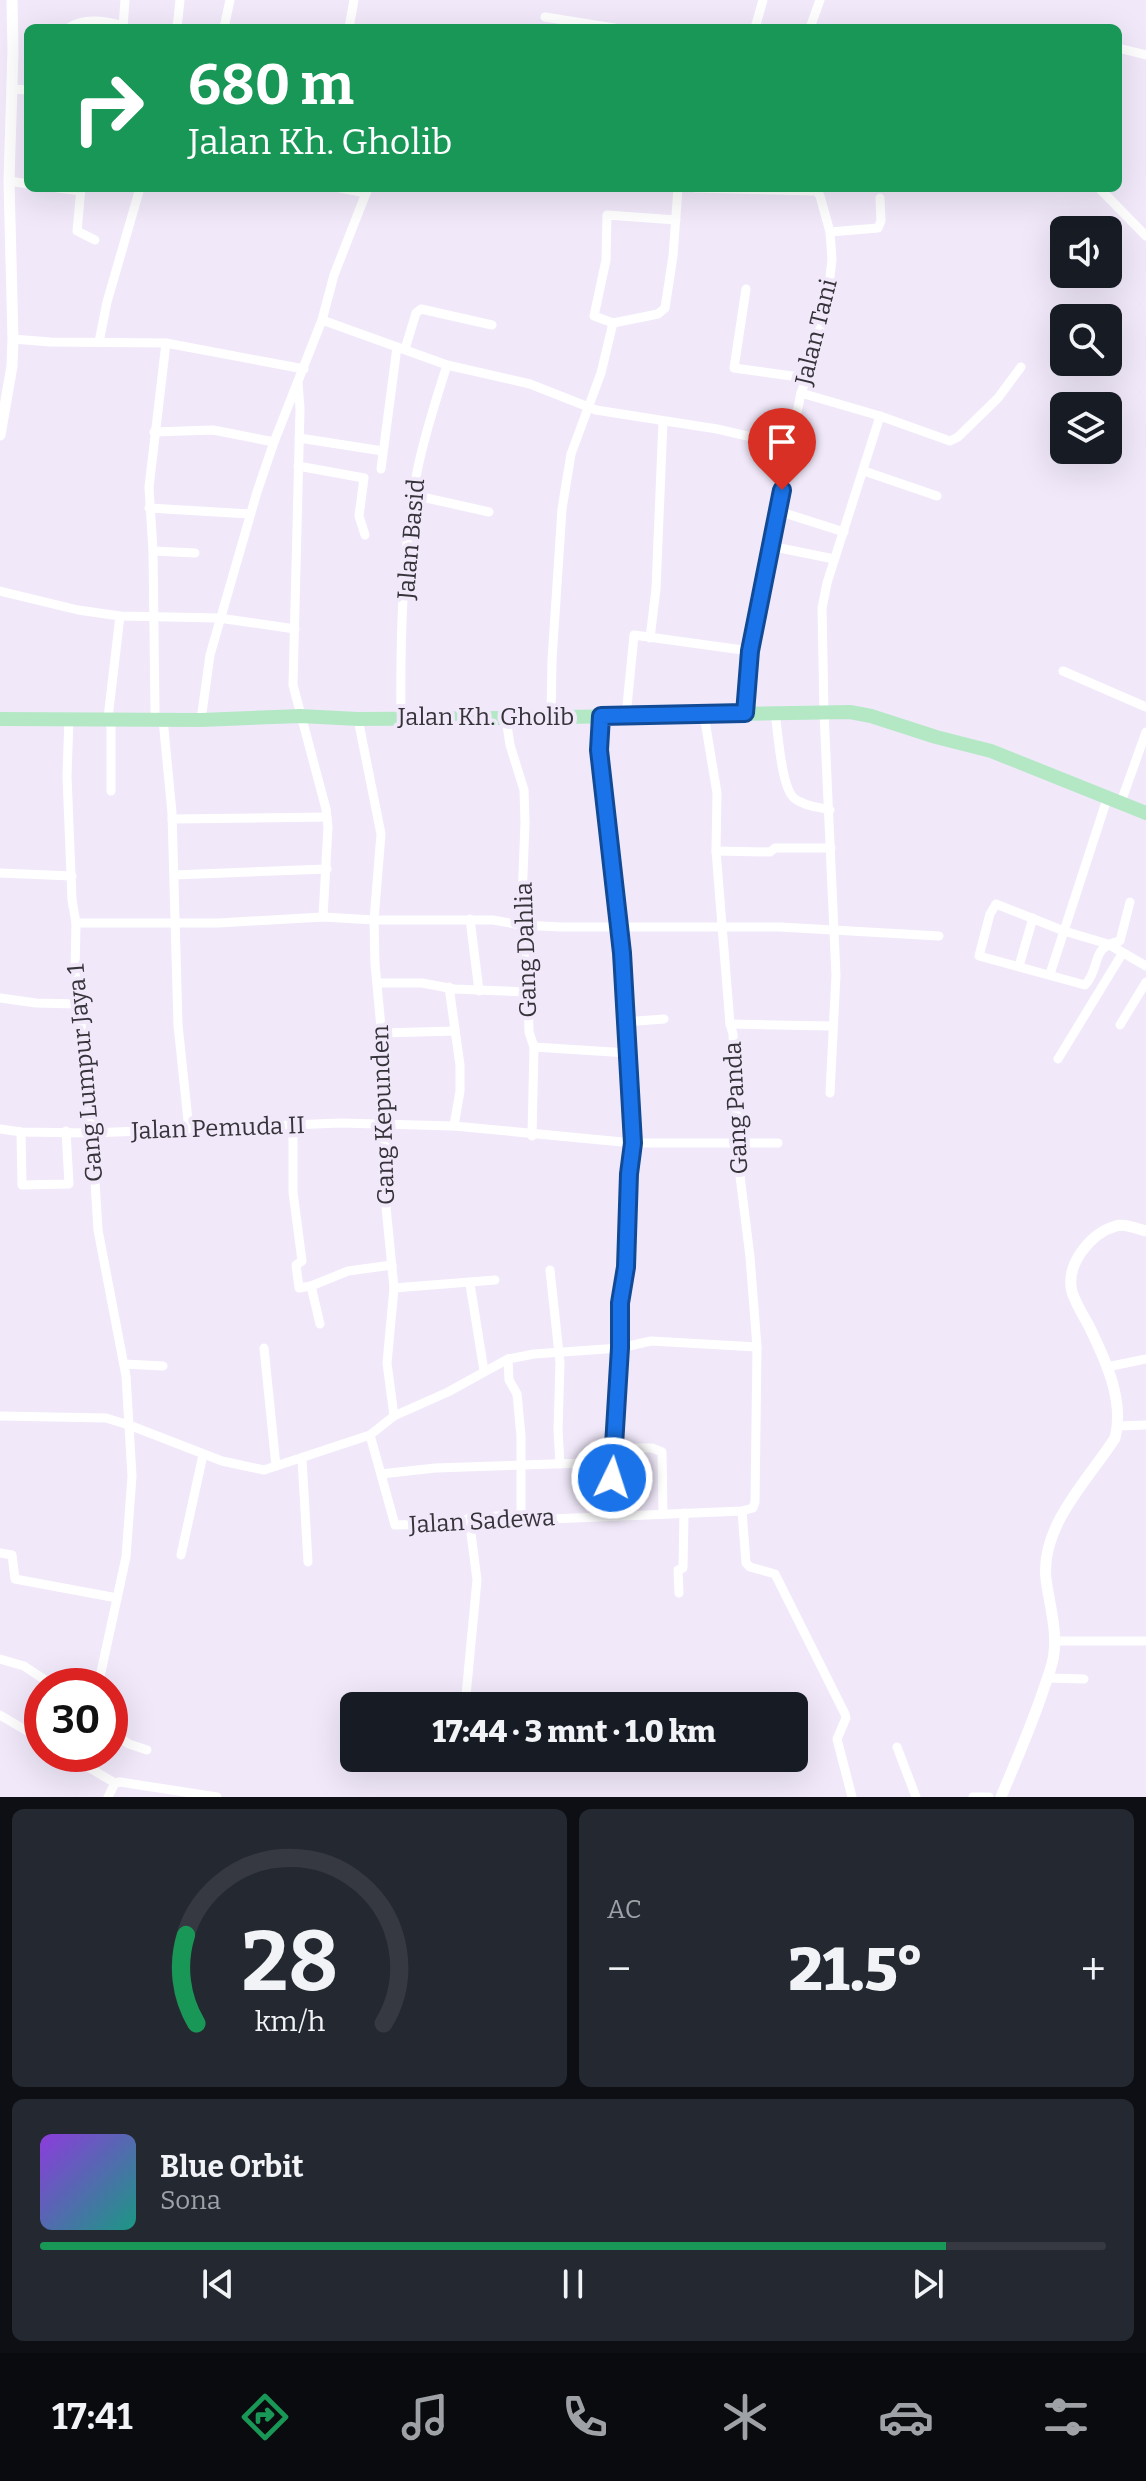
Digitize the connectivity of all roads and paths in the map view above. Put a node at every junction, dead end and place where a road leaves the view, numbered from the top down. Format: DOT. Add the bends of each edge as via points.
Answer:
graph roads {
  1 [pos="125,0"];
  2 [pos="180,0"];
  3 [pos="230,0"];
  4 [pos="354,0"];
  5 [pos="763,0"];
  6 [pos="820,0"];
  7 [pos="8,6"];
  8 [pos="545,17"];
  9 [pos="75,24"];
  10 [pos="114,24"];
  11 [pos="123,24"];
  12 [pos="177,24"];
  13 [pos="225,24"];
  14 [pos="350,24"];
  15 [pos="589,24"];
  16 [pos="756,24"];
  17 [pos="811,24"];
  18 [pos="1122,49"];
  19 [pos="1146,55"];
  20 [pos="11,89"];
  21 [pos="24,90"];
  22 [pos="5,147"];
  23 [pos="9,181"];
  24 [pos="24,183"];
  25 [pos="81,192"];
  26 [pos="139,192"];
  27 [pos="366,192"];
  28 [pos="678,192"];
  29 [pos="817,192"];
  30 [pos="1103,192"];
  31 [pos="880,198"];
  32 [pos="676,220"];
  33 [pos="830,232"];
  34 [pos="1146,236"];
  35 [pos="95,240"];
  36 [pos="746,289"];
  37 [pos="322,320"];
  38 [pos="613,323"];
  39 [pos="492,325"];
  40 [pos="0,337"];
  41 [pos="13,339"];
  42 [pos="99,342"];
  43 [pos="166,343"];
  44 [pos="401,348"];
  45 [pos="447,365"];
  46 [pos="1021,367"];
  47 [pos="304,369"];
  48 [pos="806,378"];
  49 [pos="298,379"];
  50 [pos="801,393"];
  51 [pos="589,406"];
  52 [pos="880,416"];
  53 [pos="663,421"];
  54 [pos="154,432"];
  55 [pos="0,435"];
  56 [pos="299,438"];
  57 [pos="274,442"];
  58 [pos="790,446"];
  59 [pos="383,451"];
  60 [pos="298,466"];
  61 [pos="381,469"];
  62 [pos="864,471"];
  63 [pos="413,495"];
  64 [pos="937,496"];
  65 [pos="149,508"];
  66 [pos="778,511"];
  67 [pos="489,512"];
  68 [pos="250,514"];
  69 [pos="844,532"];
  70 [pos="365,535"];
  71 [pos="770,546"];
  72 [pos="153,551"];
  73 [pos="195,553"];
  74 [pos="834,559"];
  75 [pos="0,591"];
  76 [pos="120,616"];
  77 [pos="153,618"];
  78 [pos="219,618"];
  79 [pos="295,629"];
  80 [pos="650,638"];
  81 [pos="750,651"];
  82 [pos="1063,671"];
  83 [pos="1146,707"];
  84 [pos="745,713"];
  85 [pos="775,713"];
  86 [pos="824,713"];
  87 [pos="704,715"];
  88 [pos="159,716"];
  89 [pos="300,716"];
  90 [pos="601,716"];
  91 [pos="626,716"];
  92 [pos="551,717"];
  93 [pos="69,718"];
  94 [pos="108,718"];
  95 [pos="401,718"];
  96 [pos="506,718"];
  97 [pos="0,719"];
  98 [pos="358,719"];
  99 [pos="201,720"];
  100 [pos="1146,732"];
  101 [pos="111,791"];
  102 [pos="1114,800"];
  103 [pos="830,810"];
  104 [pos="1146,813"];
  105 [pos="327,817"];
  106 [pos="172,819"];
  107 [pos="831,848"];
  108 [pos="716,851"];
  109 [pos="327,869"];
  110 [pos="0,873"];
  111 [pos="174,875"];
  112 [pos="72,876"];
  113 [pos="1130,902"];
  114 [pos="323,917"];
  115 [pos="1033,918"];
  116 [pos="470,919"];
  117 [pos="374,920"];
  118 [pos="76,923"];
  119 [pos="175,923"];
  120 [pos="521,925"];
  121 [pos="619,928"];
  122 [pos="724,928"];
  123 [pos="835,931"];
  124 [pos="1064,931"];
  125 [pos="939,936"];
  126 [pos="1108,944"];
  127 [pos="1122,954"];
  128 [pos="1019,966"];
  129 [pos="1146,966"];
  130 [pos="1050,974"];
  131 [pos="1146,982"];
  132 [pos="377,983"];
  133 [pos="449,987"];
  134 [pos="479,991"];
  135 [pos="528,992"];
  136 [pos="0,998"];
  137 [pos="78,1004"];
  138 [pos="664,1019"];
  139 [pos="624,1022"];
  140 [pos="730,1024"];
  141 [pos="1120,1025"];
  142 [pos="832,1026"];
  143 [pos="455,1031"];
  144 [pos="382,1033"];
  145 [pos="534,1047"];
  146 [pos="628,1053"];
  147 [pos="1058,1059"];
  148 [pos="830,1093"];
  149 [pos="387,1126"];
  150 [pos="454,1126"];
  151 [pos="293,1127"];
  152 [pos="0,1129"];
  153 [pos="189,1130"];
  154 [pos="66,1131"];
  155 [pos="21,1132"];
  156 [pos="91,1133"];
  157 [pos="532,1136"];
  158 [pos="737,1142"];
  159 [pos="633,1143"];
  160 [pos="778,1143"];
  161 [pos="1146,1231"];
  162 [pos="392,1265"];
  163 [pos="550,1270"];
  164 [pos="495,1280"];
  165 [pos="470,1284"];
  166 [pos="311,1286"];
  167 [pos="394,1288"];
  168 [pos="320,1324"];
  169 [pos="757,1347"];
  170 [pos="264,1348"];
  171 [pos="620,1348"];
  172 [pos="559,1353"];
  173 [pos="508,1359"];
  174 [pos="1146,1359"];
  175 [pos="124,1364"];
  176 [pos="163,1366"];
  177 [pos="1107,1367"];
  178 [pos="484,1371"];
  179 [pos="0,1416"];
  180 [pos="394,1416"];
  181 [pos="129,1425"];
  182 [pos="1146,1425"];
  183 [pos="1118,1426"];
  184 [pos="370,1435"];
  185 [pos="615,1448"];
  186 [pos="203,1455"];
  187 [pos="302,1459"];
  188 [pos="613,1462"];
  189 [pos="521,1464"];
  190 [pos="560,1464"];
  191 [pos="276,1466"];
  192 [pos="381,1474"];
  193 [pos="742,1511"];
  194 [pos="684,1513"];
  195 [pos="663,1514"];
  196 [pos="615,1516"];
  197 [pos="469,1518"];
  198 [pos="521,1519"];
  199 [pos="0,1553"];
  200 [pos="181,1555"];
  201 [pos="308,1562"];
  202 [pos="679,1593"];
  203 [pos="117,1598"];
  204 [pos="1055,1641"];
  205 [pos="1146,1641"];
  206 [pos="0,1659"];
  207 [pos="27,1668"];
  208 [pos="102,1668"];
  209 [pos="1047,1678"];
  210 [pos="1084,1679"];
  211 [pos="466,1692"];
  212 [pos="0,1715"];
  213 [pos="24,1729"];
  214 [pos="128,1743"];
  215 [pos="897,1747"];
  216 [pos="147,1750"];
  217 [pos="96,1772"];
  218 [pos="115,1783"];
  219 [pos="108,1797"];
  220 [pos="217,1797"];
  221 [pos="852,1797"];
  222 [pos="916,1797"];
  223 [pos="973,1797"];
  224 [pos="989,1797"];
  225 [pos="1001,1797"];
  1 -- 11 [label="street"];
  2 -- 12 [label="street"];
  3 -- 13 [label="street"];
  4 -- 14 [label="street"];
  5 -- 16 [label="street"];
  6 -- 17 [label="street"];
  7 -- 20 [label="street"];
  8 -- 15 [label="street"];
  9 -- 10 [label="street"];
  18 -- 19 [label="street"];
  20 -- 21 [label="street"];
  20 -- 22 [label="street"];
  22 -- 23 [label="street"];
  23 -- 24 [label="street"];
  23 -- 41 [label="street"];
  25 -- 35 [label="street" via="77,231"];
  26 -- 42 [label="street"];
  27 -- 37 [label="street"];
  28 -- 32 [label="street"];
  29 -- 33 [label="street, Jalan Tani"];
  30 -- 34 [label="street"];
  31 -- 33 [label="street" via="878,228"];
  32 -- 38 [label="street" via="664,310"];
  32 -- 38 [label="street" via="607,215 606,260 594,316"];
  33 -- 48 [label="street, Jalan Tani" via="829,286"];
  36 -- 48 [label="street" via="734,368"];
  37 -- 44 [label="street"];
  37 -- 47 [label="street"];
  38 -- 51 [label="street"];
  39 -- 44 [label="street" via="421,309"];
  40 -- 41 [label="street"];
  41 -- 42 [label="street"];
  41 -- 55 [label="street"];
  42 -- 43 [label="street"];
  43 -- 47 [label="street"];
  43 -- 54 [label="street"];
  44 -- 45 [label="street"];
  44 -- 59 [label="street"];
  45 -- 51 [label="street" via="530,384"];
  45 -- 63 [label="street, Jalan Basid"];
  46 -- 52 [label="street" via="998,398 954,440"];
  47 -- 49 [label="street"];
  48 -- 50 [label="street, Jalan Tani"];
  49 -- 56 [label="street"];
  49 -- 57 [label="street"];
  50 -- 52 [label="street"];
  50 -- 58 [label="street, Jalan Tani"];
  51 -- 53 [label="street"];
  51 -- 92 [label="street" via="571,454 562,509"];
  52 -- 62 [label="street"];
  53 -- 58 [label="street"];
  53 -- 80 [label="street"];
  54 -- 57 [label="street" via="213,430"];
  54 -- 65 [label="street"];
  56 -- 59 [label="street"];
  56 -- 60 [label="street"];
  57 -- 68 [label="street"];
  58 -- 66 [label="street, Jalan Tani"];
  59 -- 61 [label="street"];
  60 -- 70 [label="street" via="364,478 359,516"];
  60 -- 79 [label="street"];
  62 -- 64 [label="street"];
  62 -- 69 [label="street"];
  63 -- 67 [label="street"];
  63 -- 95 [label="street, Jalan Basid"];
  65 -- 68 [label="street"];
  65 -- 72 [label="street"];
  66 -- 69 [label="street"];
  66 -- 71 [label="street, Jalan Tani"];
  68 -- 78 [label="street"];
  69 -- 74 [label="street"];
  71 -- 74 [label="street"];
  71 -- 81 [label="street, Jalan Tani"];
  72 -- 73 [label="street"];
  72 -- 77 [label="street"];
  74 -- 86 [label="street" via="822,608"];
  75 -- 76 [label="street"];
  76 -- 77 [label="street"];
  76 -- 94 [label="street"];
  77 -- 78 [label="street"];
  77 -- 88 [label="street"];
  78 -- 79 [label="street"];
  78 -- 99 [label="street"];
  79 -- 89 [label="street" via="293,685"];
  80 -- 81 [label="street"];
  80 -- 91 [label="street" via="634,635"];
  81 -- 84 [label="street, Jalan Tani"];
  82 -- 83 [label="street"];
  84 -- 85 [label="main road, Jalan Kh. Gholib"];
  84 -- 87 [label="main road, Jalan Kh. Gholib"];
  85 -- 86 [label="main road, Jalan Kh. Gholib"];
  85 -- 103 [label="street" via="790,793 805,804"];
  86 -- 102 [label="main road, Jalan Kh. Gholib" via="850,712 991,751"];
  86 -- 103 [label="street"];
  87 -- 91 [label="main road, Jalan Kh. Gholib"];
  87 -- 108 [label="street, Gang Panda" via="717,793"];
  88 -- 94 [label="main road, Jalan Kh. Gholib"];
  88 -- 99 [label="main road, Jalan Kh. Gholib"];
  88 -- 106 [label="street"];
  89 -- 98 [label="main road, Jalan Kh. Gholib"];
  89 -- 99 [label="main road, Jalan Kh. Gholib"];
  89 -- 105 [label="street"];
  90 -- 91 [label="main road, Jalan Kh. Gholib"];
  90 -- 92 [label="main road, Jalan Kh. Gholib"];
  90 -- 121 [label="street" via="599,750"];
  92 -- 96 [label="main road, Jalan Kh. Gholib"];
  93 -- 94 [label="main road, Jalan Kh. Gholib"];
  93 -- 97 [label="main road, Jalan Kh. Gholib"];
  93 -- 112 [label="street, Gang Lumpur Jaya 1"];
  94 -- 101 [label="street"];
  95 -- 96 [label="main road, Jalan Kh. Gholib"];
  95 -- 98 [label="main road, Jalan Kh. Gholib"];
  96 -- 120 [label="street, Gang Dahlia" via="524,790"];
  98 -- 117 [label="street, Gang Kepunden" via="381,834"];
  100 -- 102 [label="street"];
  102 -- 104 [label="main road, Jalan Kh. Gholib"];
  102 -- 124 [label="street"];
  103 -- 107 [label="street"];
  105 -- 106 [label="street"];
  105 -- 109 [label="street"];
  106 -- 111 [label="street"];
  107 -- 108 [label="street"];
  107 -- 123 [label="street"];
  108 -- 122 [label="street, Gang Panda"];
  109 -- 111 [label="street"];
  109 -- 114 [label="street"];
  110 -- 112 [label="street"];
  111 -- 119 [label="street"];
  112 -- 118 [label="street, Gang Lumpur Jaya 1"];
  113 -- 126 [label="street" via="1120,941"];
  114 -- 117 [label="street"];
  114 -- 119 [label="street"];
  115 -- 124 [label="street"];
  115 -- 128 [label="street"];
  115 -- 128 [label="street" via="996,904 990,914 979,956"];
  116 -- 117 [label="street"];
  116 -- 120 [label="street"];
  116 -- 134 [label="street"];
  117 -- 132 [label="street, Gang Kepunden"];
  118 -- 119 [label="street"];
  118 -- 137 [label="street, Gang Lumpur Jaya 1"];
  119 -- 153 [label="street"];
  120 -- 121 [label="street"];
  120 -- 135 [label="street, Gang Dahlia"];
  121 -- 122 [label="street"];
  121 -- 139 [label="street"];
  122 -- 123 [label="street"];
  122 -- 140 [label="street, Gang Panda"];
  123 -- 125 [label="street"];
  123 -- 142 [label="street"];
  124 -- 126 [label="street"];
  124 -- 130 [label="street"];
  126 -- 127 [label="street"];
  126 -- 130 [label="street" via="1100,950 1085,985"];
  127 -- 129 [label="street"];
  127 -- 147 [label="street"];
  128 -- 130 [label="street"];
  131 -- 141 [label="street"];
  132 -- 133 [label="street"];
  132 -- 144 [label="street, Gang Kepunden"];
  133 -- 134 [label="street"];
  133 -- 143 [label="street"];
  134 -- 135 [label="street"];
  135 -- 145 [label="street, Gang Dahlia"];
  136 -- 137 [label="street"];
  137 -- 156 [label="street, Gang Lumpur Jaya 1"];
  138 -- 139 [label="street"];
  139 -- 146 [label="street"];
  140 -- 142 [label="street"];
  140 -- 158 [label="street, Gang Panda"];
  142 -- 148 [label="street"];
  143 -- 144 [label="street"];
  143 -- 150 [label="street" via="460,1091"];
  144 -- 149 [label="street, Gang Kepunden"];
  145 -- 146 [label="street"];
  145 -- 157 [label="street, Gang Dahlia"];
  146 -- 159 [label="street"];
  149 -- 150 [label="street, Jalan Pemuda II"];
  149 -- 151 [label="street, Jalan Pemuda II"];
  149 -- 162 [label="street, Gang Kepunden"];
  150 -- 157 [label="street, Jalan Pemuda II"];
  151 -- 153 [label="street, Jalan Pemuda II"];
  151 -- 166 [label="street" via="293,1192 302,1261 296,1265 299,1288"];
  152 -- 155 [label="street, Jalan Pemuda II"];
  153 -- 156 [label="street, Jalan Pemuda II"];
  154 -- 155 [label="street, Jalan Pemuda II"];
  154 -- 155 [label="street" via="69,1184 22,1185"];
  154 -- 156 [label="street, Jalan Pemuda II"];
  156 -- 175 [label="street, Gang Lumpur Jaya 1" via="98,1230"];
  157 -- 159 [label="street, Jalan Pemuda II"];
  158 -- 159 [label="street, Jalan Pemuda II"];
  158 -- 160 [label="street, Jalan Pemuda II"];
  158 -- 169 [label="street, Gang Panda"];
  159 -- 171 [label="street"];
  161 -- 177 [label="street" via="1118,1224 1094,1236 1073,1271 1071,1289"];
  162 -- 166 [label="street" via="348,1271"];
  162 -- 167 [label="street, Gang Kepunden"];
  163 -- 172 [label="street"];
  164 -- 165 [label="street"];
  165 -- 167 [label="street"];
  165 -- 178 [label="street"];
  166 -- 168 [label="street"];
  167 -- 180 [label="street, Gang Kepunden" via="387,1363"];
  169 -- 171 [label="street" via="651,1341"];
  169 -- 193 [label="street, Gang Panda" via="755,1502"];
  170 -- 191 [label="street"];
  171 -- 172 [label="street"];
  171 -- 185 [label="street"];
  172 -- 173 [label="street"];
  172 -- 190 [label="street"];
  173 -- 178 [label="street"];
  173 -- 189 [label="street" via="509,1380 517,1394"];
  174 -- 177 [label="street"];
  175 -- 176 [label="street"];
  175 -- 181 [label="street, Gang Lumpur Jaya 1"];
  177 -- 183 [label="street"];
  178 -- 180 [label="street"];
  179 -- 181 [label="street" via="106,1418"];
  180 -- 184 [label="street"];
  181 -- 186 [label="street"];
  181 -- 203 [label="street, Gang Lumpur Jaya 1" via="130,1525"];
  182 -- 183 [label="street"];
  183 -- 204 [label="street" via="1115,1438 1068,1503 1047,1558"];
  184 -- 187 [label="street"];
  184 -- 192 [label="street, Jalan Sadewa"];
  185 -- 188 [label="street"];
  185 -- 195 [label="street" via="662,1452"];
  186 -- 191 [label="street" via="245,1468"];
  186 -- 200 [label="street"];
  187 -- 191 [label="street"];
  187 -- 201 [label="street"];
  188 -- 190 [label="street"];
  188 -- 196 [label="street"];
  189 -- 190 [label="street"];
  189 -- 192 [label="street"];
  189 -- 198 [label="street"];
  192 -- 197 [label="street, Jalan Sadewa" via="395,1525"];
  193 -- 194 [label="street, Jalan Sadewa"];
  193 -- 221 [label="street" via="746,1563 775,1574 845,1714 837,1739"];
  194 -- 195 [label="street, Jalan Sadewa"];
  194 -- 202 [label="street"];
  195 -- 196 [label="street, Jalan Sadewa"];
  196 -- 198 [label="street, Jalan Sadewa"];
  197 -- 198 [label="street, Jalan Sadewa"];
  197 -- 211 [label="street" via="477,1580"];
  199 -- 203 [label="street" via="12,1555 16,1580"];
  203 -- 208 [label="street, Gang Lumpur Jaya 1"];
  204 -- 205 [label="street"];
  204 -- 209 [label="street"];
  206 -- 207 [label="street"];
  209 -- 210 [label="street"];
  209 -- 225 [label="street"];
  212 -- 213 [label="street"];
  214 -- 216 [label="street"];
  215 -- 222 [label="street"];
  217 -- 218 [label="street"];
  218 -- 219 [label="street"];
  218 -- 220 [label="street"];
  223 -- 224 [label="street"];
}
